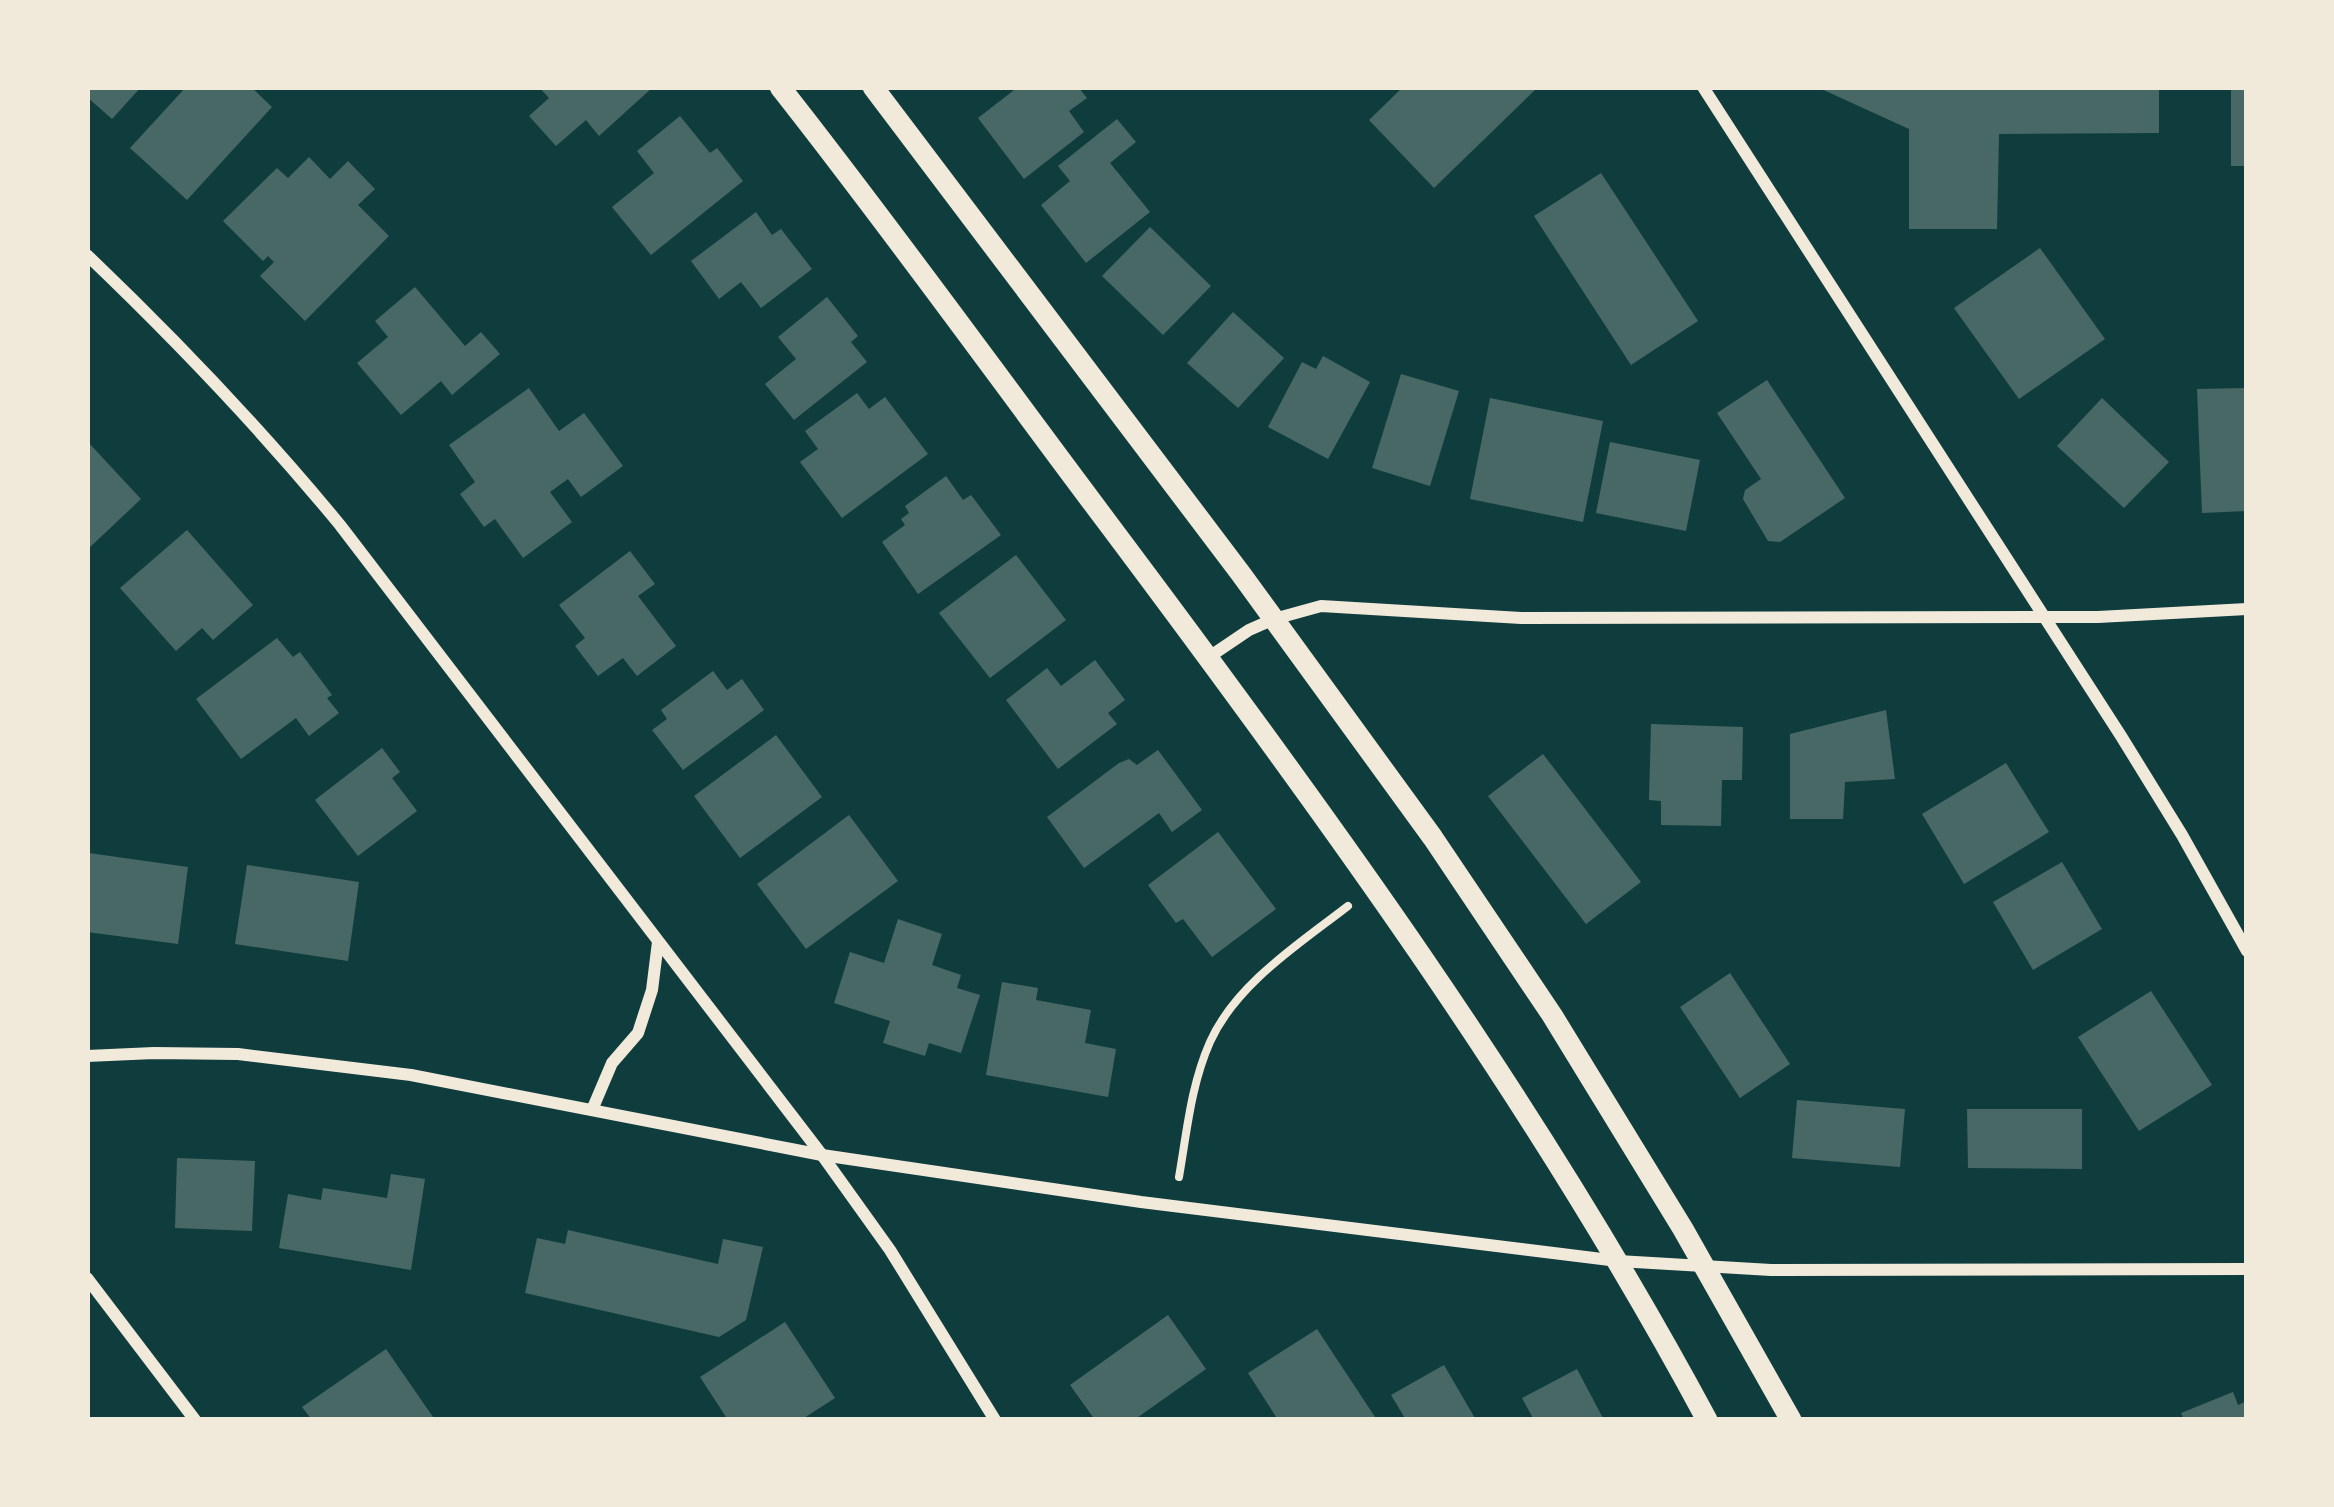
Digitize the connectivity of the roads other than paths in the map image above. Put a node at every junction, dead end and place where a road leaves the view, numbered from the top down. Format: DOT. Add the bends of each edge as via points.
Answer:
graph roads {
  1 [pos="780,87"];
  2 [pos="873,87"];
  3 [pos="1703,87"];
  4 [pos="87,255"];
  5 [pos="2247,610"];
  6 [pos="2044,618"];
  7 [pos="1274,619"];
  8 [pos="1209,657"];
  9 [pos="658,941"];
  10 [pos="2247,951"];
  11 [pos="87,1056"];
  12 [pos="592,1110"];
  13 [pos="822,1155"];
  14 [pos="1618,1262"];
  15 [pos="1705,1267"];
  16 [pos="2247,1269"];
  17 [pos="87,1278"];
  18 [pos="195,1420"];
  19 [pos="994,1420"];
  20 [pos="1707,1420"];
  21 [pos="1791,1420"];
  1 -- 8 [label="street"];
  2 -- 7 [label="street"];
  3 -- 6 [label="street"];
  4 -- 9 [label="street" via="290,464"];
  5 -- 6 [label="street"];
  6 -- 7 [label="street" via="1521,618 1321,606"];
  6 -- 10 [label="street"];
  7 -- 8 [label="street"];
  7 -- 15 [label="street" via="1508,948"];
  8 -- 14 [label="street" via="1374,887"];
  9 -- 12 [label="street" via="638,1033 612,1063"];
  9 -- 13 [label="street"];
  11 -- 12 [label="street" via="238,1054 411,1075"];
  12 -- 13 [label="street"];
  13 -- 14 [label="street"];
  13 -- 19 [label="street"];
  14 -- 15 [label="street"];
  14 -- 20 [label="street"];
  15 -- 16 [label="street"];
  15 -- 21 [label="street"];
  17 -- 18 [label="street"];
}
